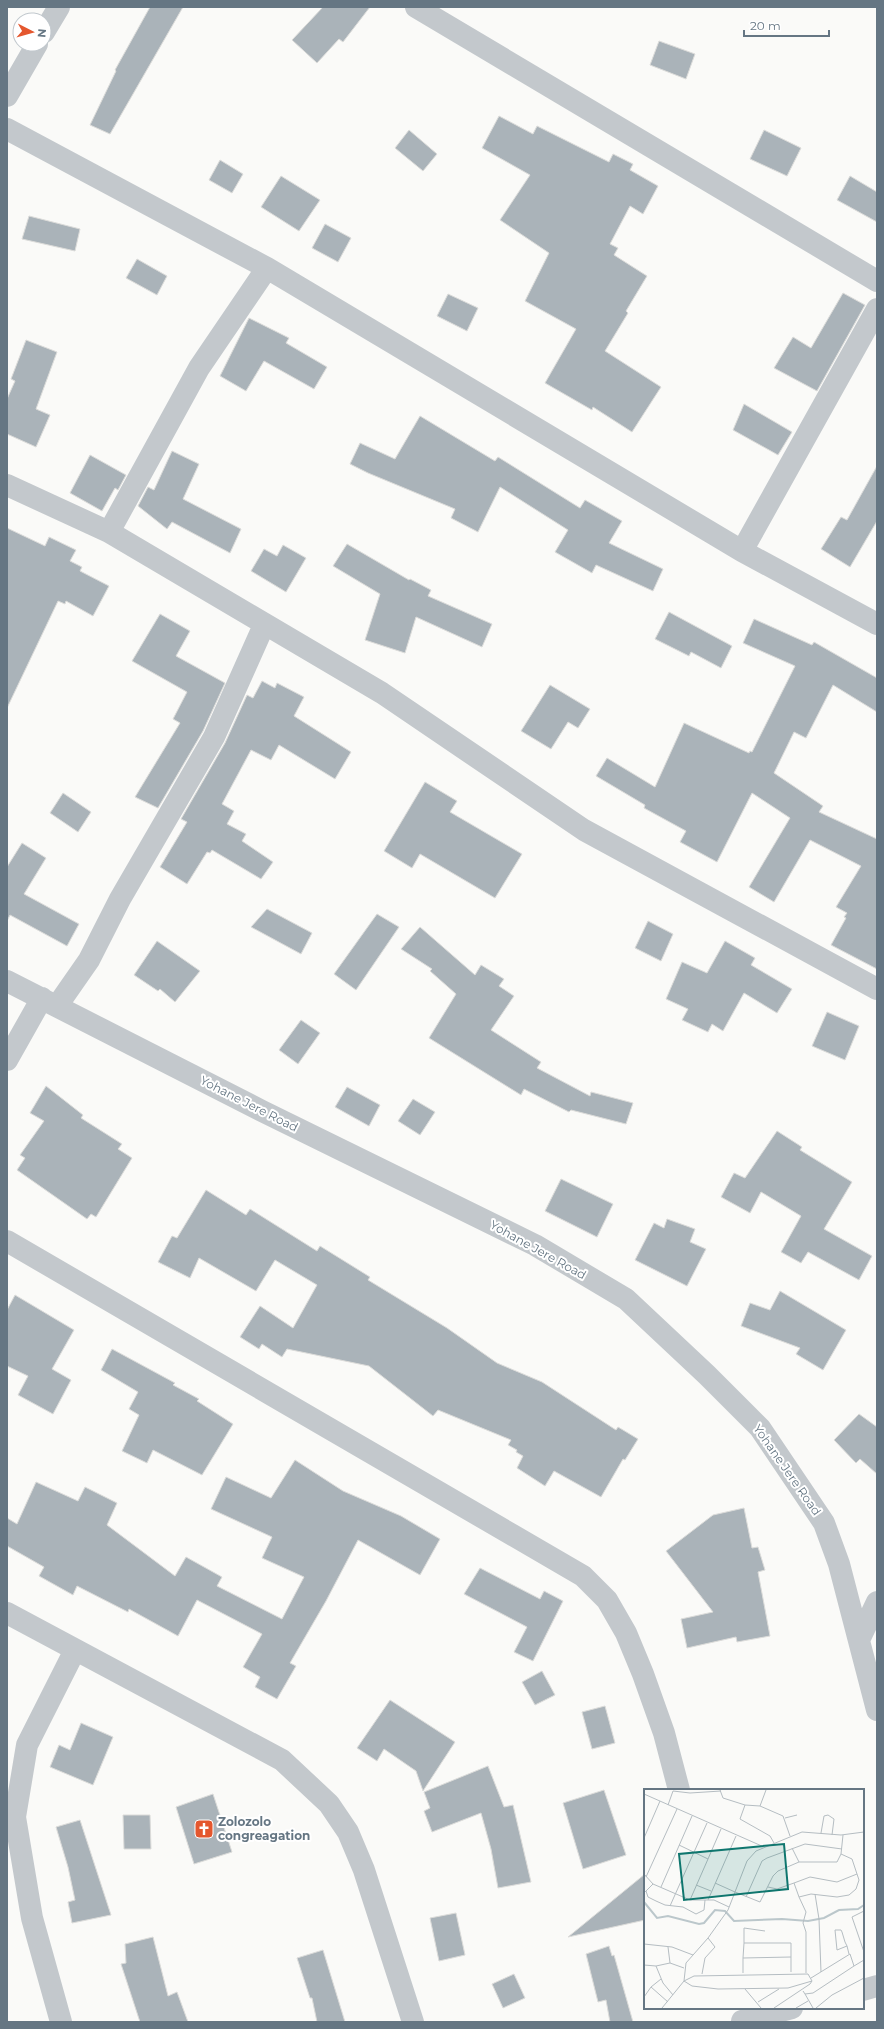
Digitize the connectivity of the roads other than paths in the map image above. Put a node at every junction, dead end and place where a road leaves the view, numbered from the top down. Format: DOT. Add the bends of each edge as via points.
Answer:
graph roads {
  1 [pos="59,7"];
  2 [pos="416,7"];
  3 [pos="52,19"];
  4 [pos="32,52"];
  5 [pos="7,96"];
  6 [pos="7,129"];
  7 [pos="267,268"];
  8 [pos="877,281"];
  9 [pos="877,309"];
  10 [pos="7,485"];
  11 [pos="109,532"];
  12 [pos="742,551"];
  13 [pos="877,624"];
  14 [pos="264,625"];
  15 [pos="7,981"];
  16 [pos="877,989"];
  17 [pos="49,1002"];
  18 [pos="7,1060"];
  19 [pos="7,1241"];
  20 [pos="877,1602"];
  21 [pos="7,1613"];
  22 [pos="859,1640"];
  23 [pos="75,1650"];
  24 [pos="877,1710"];
  25 [pos="679,1789"];
  26 [pos="877,1986"];
  27 [pos="864,1990"];
  28 [pos="786,2009"];
  29 [pos="741,2017"];
  30 [pos="61,2022"];
  31 [pos="413,2022"];
  1 -- 3 [label="street"];
  2 -- 8 [label="street"];
  4 -- 5 [label="street"];
  6 -- 7 [label="street"];
  7 -- 11 [label="street" via="199,368"];
  7 -- 12 [label="street"];
  9 -- 12 [label="street"];
  10 -- 11 [label="street"];
  11 -- 14 [label="street"];
  12 -- 13 [label="street"];
  14 -- 16 [label="street" via="382,693 584,830"];
  14 -- 17 [label="street" via="214,737 120,899 89,960"];
  15 -- 17 [label="street, Yohane Jere Road"];
  17 -- 18 [label="street"];
  17 -- 22 [label="street, Yohane Jere Road" via="262,1111 535,1245 626,1299 760,1428 824,1523 839,1564"];
  19 -- 25 [label="street" via="583,1576 607,1600 626,1633 664,1733"];
  20 -- 22 [label="street"];
  21 -- 23 [label="street"];
  22 -- 24 [label="street, Yohane Jere Road"];
  23 -- 30 [label="street" via="28,1745 15,1816 32,1918"];
  23 -- 31 [label="street" via="282,1760 329,1804 348,1832 364,1870"];
  26 -- 27 [label="street"];
  28 -- 29 [label="street"];
}
